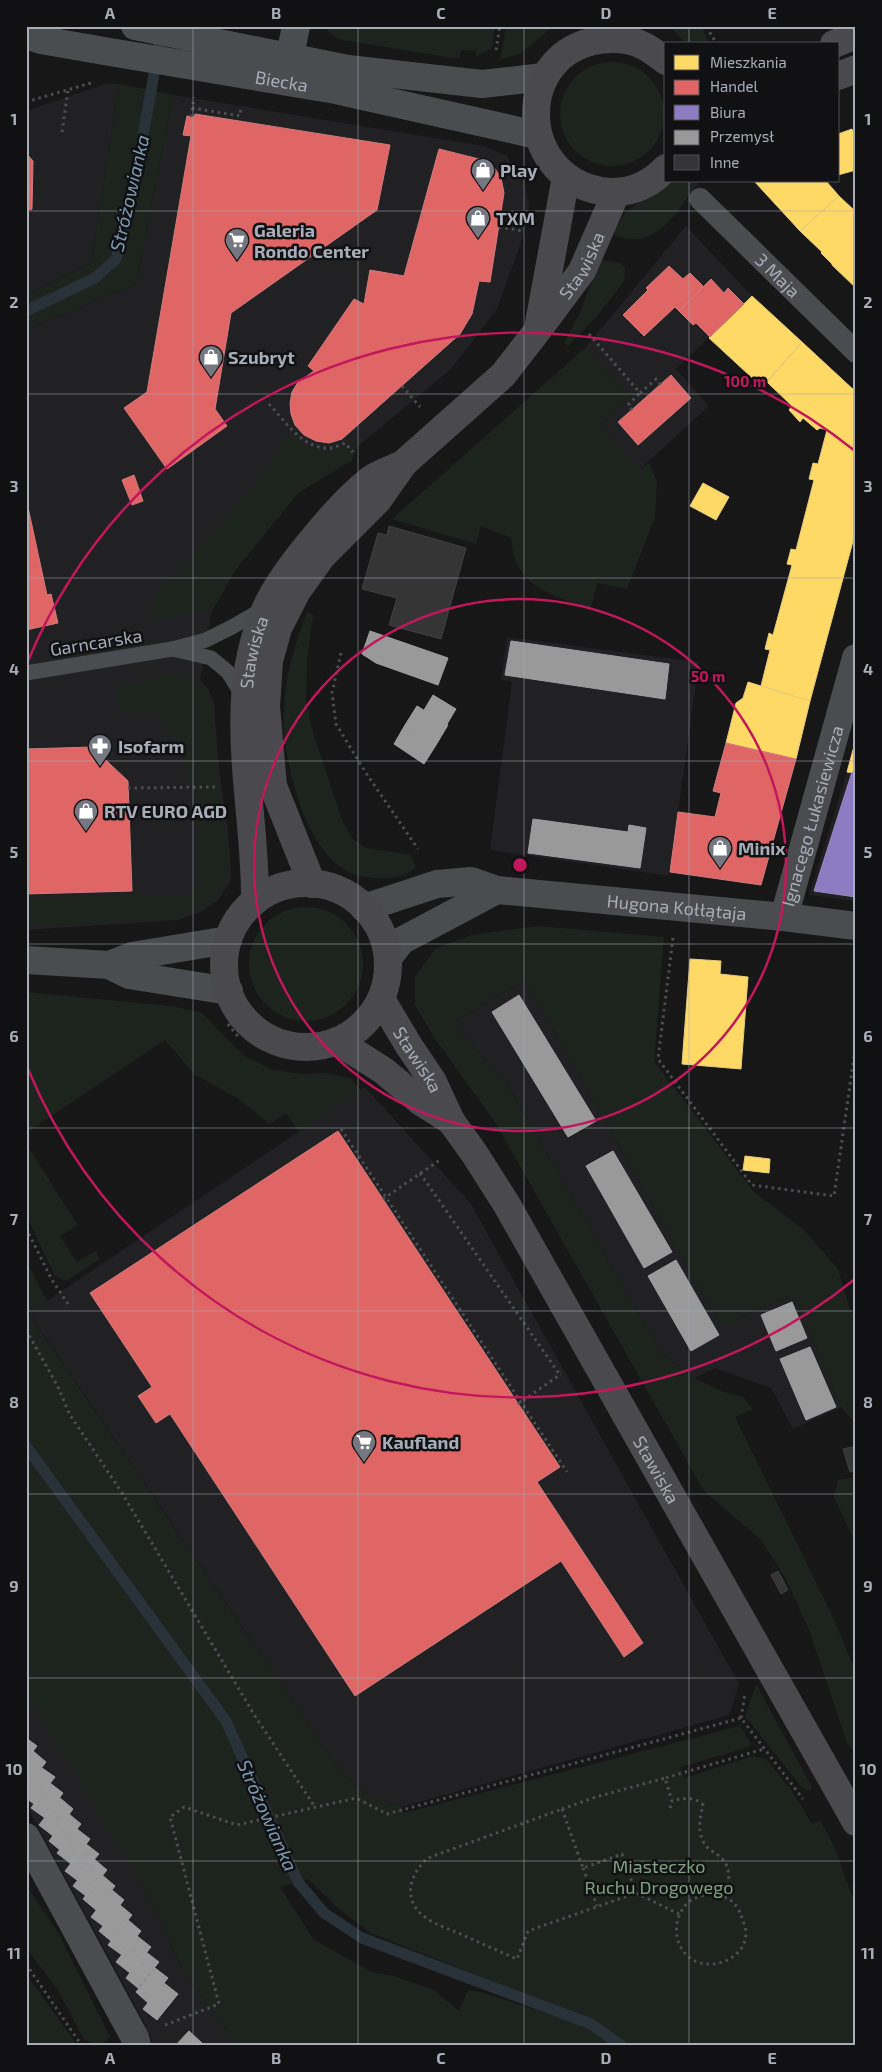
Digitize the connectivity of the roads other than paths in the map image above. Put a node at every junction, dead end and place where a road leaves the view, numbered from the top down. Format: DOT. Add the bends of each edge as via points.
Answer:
graph roads {
  1 [pos="135,26"];
  2 [pos="296,26"];
  3 [pos="856,35"];
  4 [pos="39,37"];
  5 [pos="839,42"];
  6 [pos="664,61"];
  7 [pos="288,69"];
  8 [pos="856,69"];
  9 [pos="840,75"];
  10 [pos="544,77"];
  11 [pos="537,135"];
  12 [pos="664,169"];
  13 [pos="566,177"];
  14 [pos="616,194"];
  15 [pos="700,199"];
  16 [pos="538,330"];
  17 [pos="856,352"];
  18 [pos="404,464"];
  19 [pos="266,607"];
  20 [pos="172,649"];
  21 [pos="856,658"];
  22 [pos="26,673"];
  23 [pos="244,698"];
  24 [pos="312,884"];
  25 [pos="497,890"];
  26 [pos="255,901"];
  27 [pos="364,908"];
  28 [pos="784,917"];
  29 [pos="856,926"];
  30 [pos="228,940"];
  31 [pos="388,958"];
  32 [pos="26,960"];
  33 [pos="109,965"];
  34 [pos="229,991"];
  35 [pos="381,999"];
  36 [pos="337,1042"];
  37 [pos="451,1121"];
  38 [pos="856,1822"];
  39 [pos="26,1837"];
  40 [pos="136,2042"];
  1 -- 7 [label="street, Biecka" via="202,40"];
  2 -- 7 [label="street"];
  3 -- 5 [label="main road"];
  4 -- 7 [label="street, Biecka" via="196,67"];
  6 -- 10 [label="main road" via="644,46 616,38 588,42 563,55"];
  7 -- 10 [label="street, Biecka" via="348,68 482,84"];
  7 -- 11 [label="street, Biecka" via="336,90"];
  8 -- 9 [label="main road"];
  10 -- 11 [label="main road" via="535,105"];
  11 -- 13 [label="main road" via="548,158"];
  12 -- 14 [label="main road" via="639,188"];
  13 -- 14 [label="main road" via="591,189"];
  13 -- 16 [label="main road, Stawiska"];
  14 -- 16 [label="main road, Stawiska" via="582,271"];
  15 -- 17 [label="street, 3 Maja"];
  16 -- 18 [label="main road, Stawiska" via="503,375"];
  18 -- 19 [label="main road, Stawiska" via="372,478 336,512 298,556"];
  18 -- 24 [label="main road, Stawiska" via="378,500 322,556 297,591 278,628 269,661 266,706 273,786"];
  19 -- 20 [label="lane, Garncarska" via="206,640"];
  19 -- 23 [label="main road, Stawiska" via="250,652"];
  20 -- 22 [label="lane, Garncarska"];
  20 -- 23 [label="lane" via="211,658 228,672"];
  21 -- 28 [label="street, Ignacego Łukasiewicza"];
  23 -- 26 [label="main road, Stawiska"];
  24 -- 26 [label="main road" via="286,886"];
  24 -- 27 [label="main road" via="340,890"];
  25 -- 27 [label="street, Hugona Kołłątaja" via="471,882 438,884"];
  25 -- 28 [label="street, Hugona Kołłątaja"];
  25 -- 31 [label="street" via="401,941"];
  26 -- 30 [label="main road" via="242,914"];
  27 -- 31 [label="main road" via="380,931"];
  28 -- 29 [label="street, Hugona Kołłątaja"];
  30 -- 33 [label="street" via="132,956"];
  30 -- 34 [label="main road" via="224,971"];
  31 -- 35 [label="main road" via="387,979"];
  32 -- 33 [label="street"];
  33 -- 34 [label="street" via="129,975"];
  34 -- 36 [label="main road" via="240,1013 266,1037 301,1047"];
  35 -- 36 [label="main road" via="363,1025"];
  35 -- 37 [label="main road, Stawiska" via="432,1080"];
  36 -- 37 [label="main road, Stawiska" via="384,1071 421,1102"];
  37 -- 38 [label="main road, Stawiska" via="507,1205"];
  39 -- 40 [label="street"];
}
